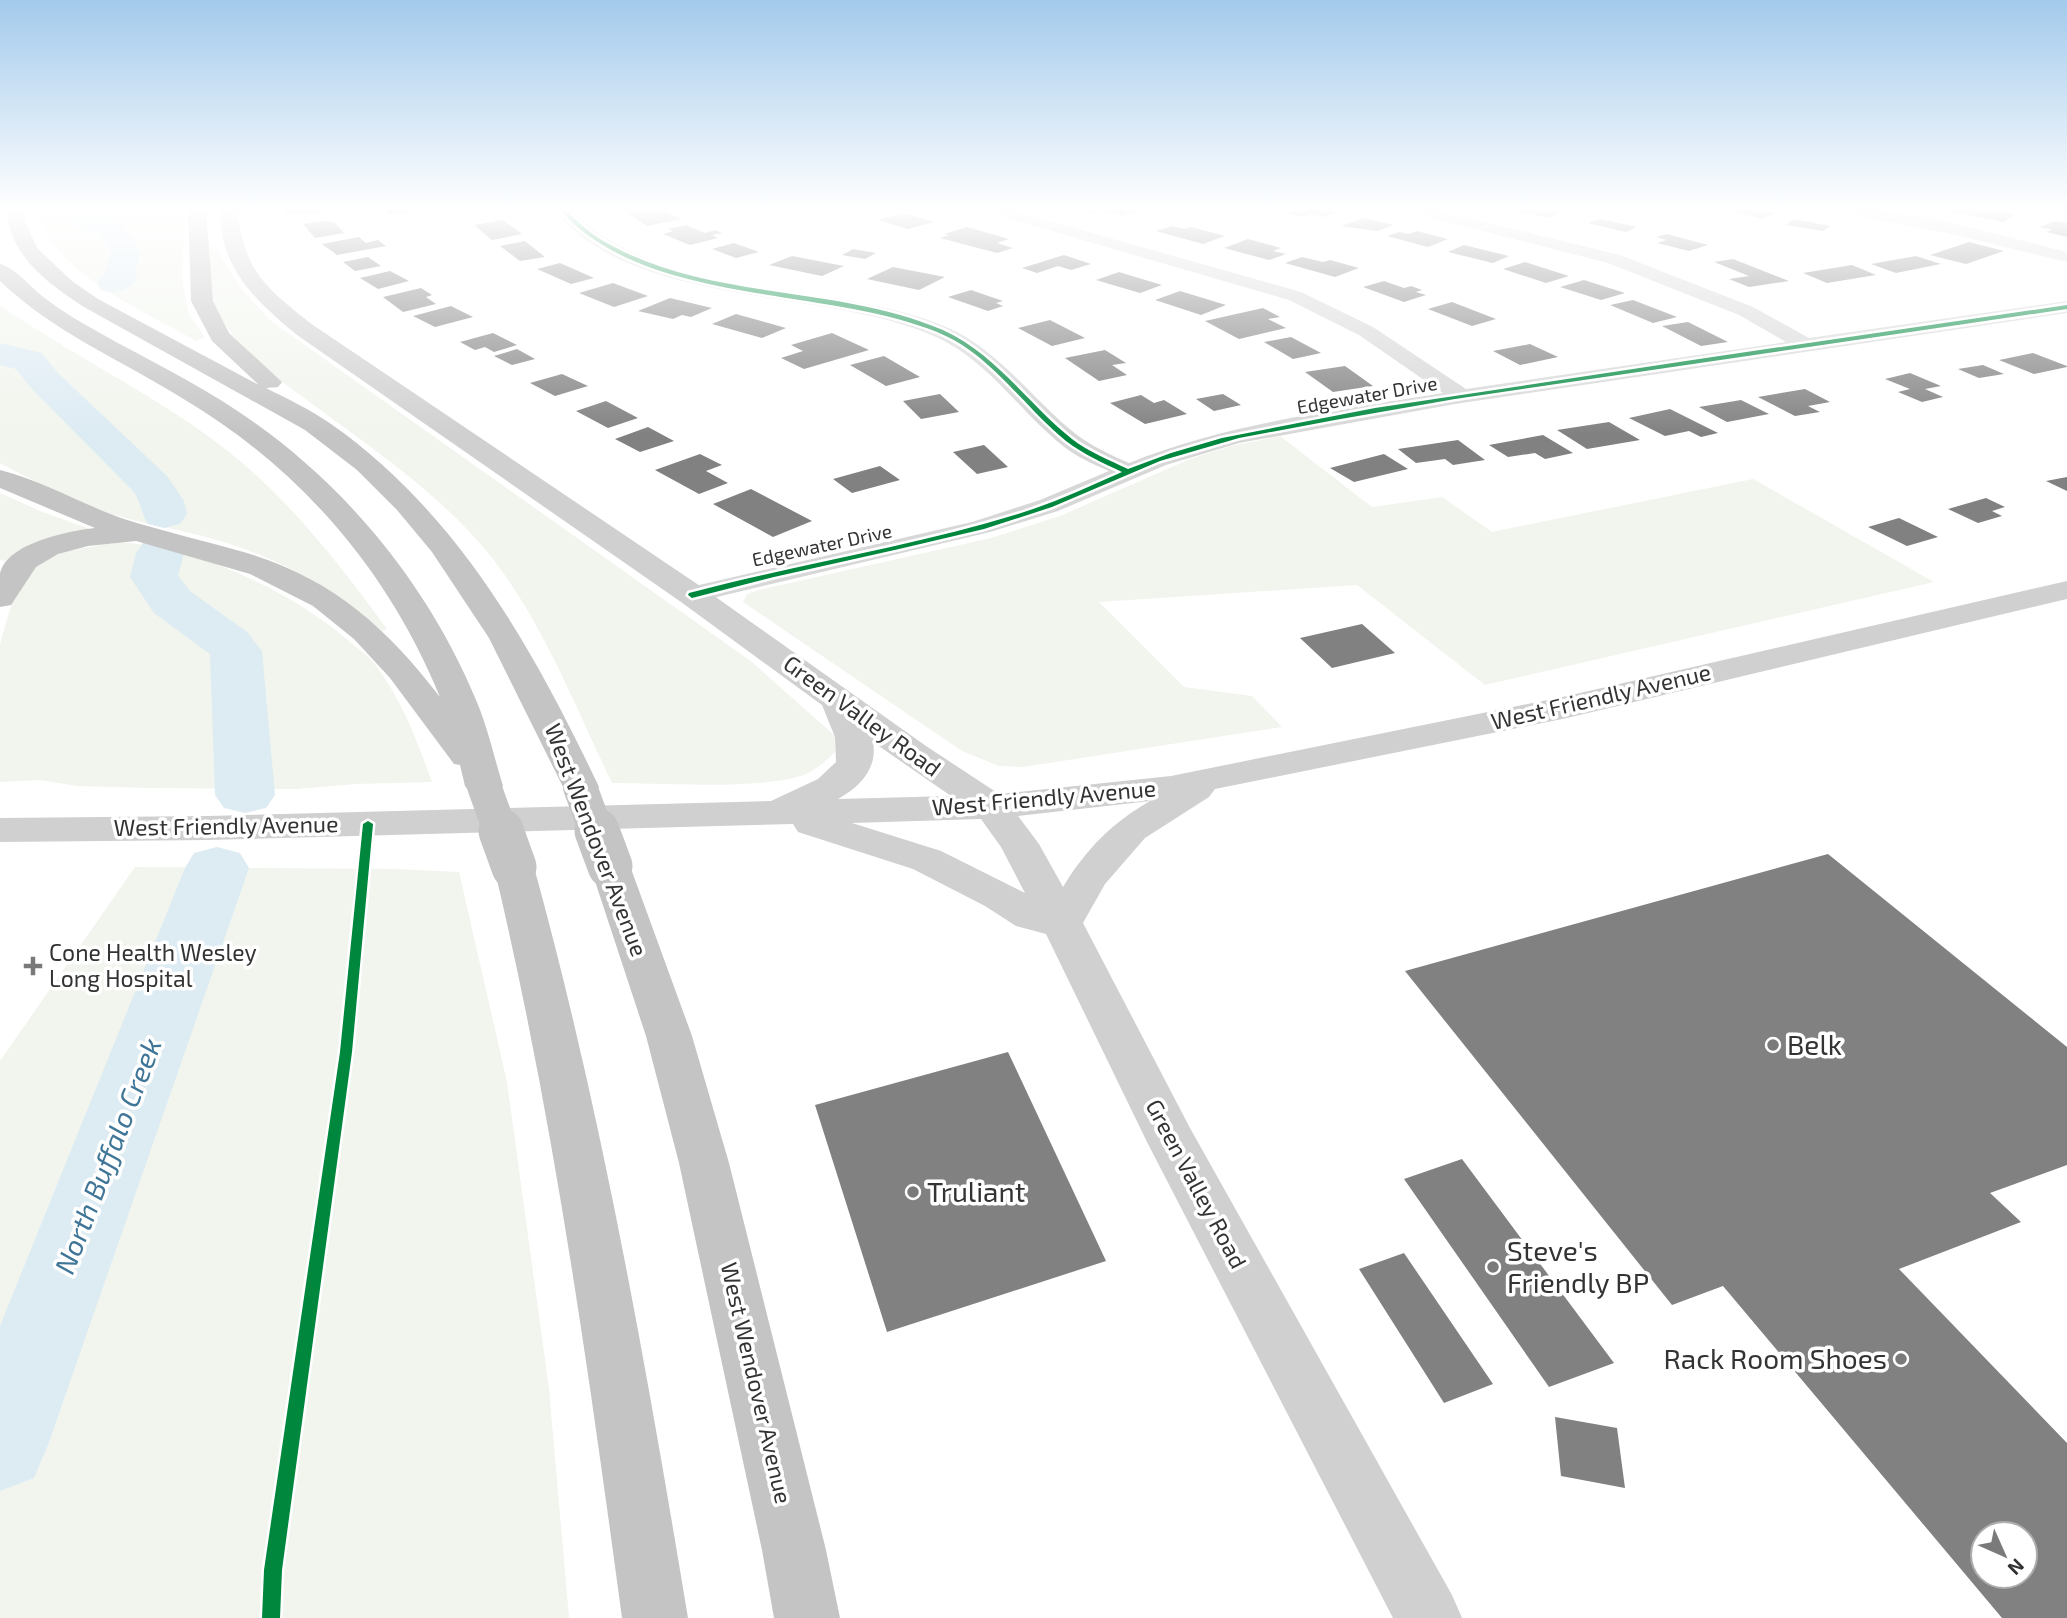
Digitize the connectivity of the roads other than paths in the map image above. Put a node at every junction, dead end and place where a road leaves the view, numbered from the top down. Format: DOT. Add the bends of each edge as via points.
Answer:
graph roads {
  1 [pos="18,285"];
  2 [pos="64,285"];
  3 [pos="201,285"];
  4 [pos="256,285"];
  5 [pos="733,285"];
  6 [pos="1255,285"];
  7 [pos="1678,285"];
  8 [pos="2067,307"];
  9 [pos="1805,344"];
  10 [pos="1462,396"];
  11 [pos="321,428"];
  12 [pos="1129,472"];
  13 [pos="0,478"];
  14 [pos="149,536"];
  15 [pos="2067,590"];
  16 [pos="692,595"];
  17 [pos="0,598"];
  18 [pos="836,697"];
  19 [pos="1224,777"];
  20 [pos="482,780"];
  21 [pos="992,807"];
  22 [pos="773,813"];
  23 [pos="2,829"];
  24 [pos="1062,923"];
  25 [pos="655,1618"];
  26 [pos="807,1618"];
  27 [pos="1429,1618"];
  1 -- 20 [label="highway" via="53,313 247,429 339,507 389,572 437,655 465,718"];
  2 -- 11 [label="highway, West Wendover Avenue"];
  3 -- 11 [label="highway" via="202,301 220,336"];
  4 -- 16 [label="main road, Green Valley Road" via="279,309 353,364"];
  5 -- 12 [label="street" via="891,314 940,331 985,356 1069,440"];
  6 -- 10 [label="street" via="1295,296 1366,331"];
  7 -- 9 [label="street" via="1746,312"];
  8 -- 9 [label="street, Edgewater Drive"];
  9 -- 10 [label="street, Edgewater Drive"];
  10 -- 12 [label="street, Edgewater Drive" via="1254,433"];
  11 -- 26 [label="highway, West Wendover Avenue, bridge" via="392,487 440,542 507,639 547,712 580,787 669,1036 704,1163"];
  12 -- 16 [label="street, Edgewater Drive" via="1079,496 986,525"];
  13 -- 14 [label="highway" via="82,514"];
  14 -- 17 [label="highway" via="100,536 39,553 24,562"];
  14 -- 20 [label="highway" via="218,552 275,572 325,599 361,627 400,669"];
  15 -- 19 [label="main road, West Friendly Avenue" via="1567,707"];
  16 -- 18 [label="main road, Green Valley Road"];
  18 -- 21 [label="main road, Green Valley Road"];
  18 -- 22 [label="main road" via="856,752 852,766 830,789"];
  19 -- 21 [label="main road, West Friendly Avenue" via="1171,788"];
  19 -- 24 [label="main road" via="1131,829 1089,877"];
  20 -- 25 [label="highway, bridge" via="514,867 575,1127"];
  21 -- 22 [label="main road, West Friendly Avenue"];
  21 -- 24 [label="main road, Green Valley Road"];
  22 -- 23 [label="main road, West Friendly Avenue"];
  22 -- 24 [label="main road" via="885,844 927,860 1031,916"];
  24 -- 27 [label="main road, Green Valley Road" via="1172,1142"];
}
